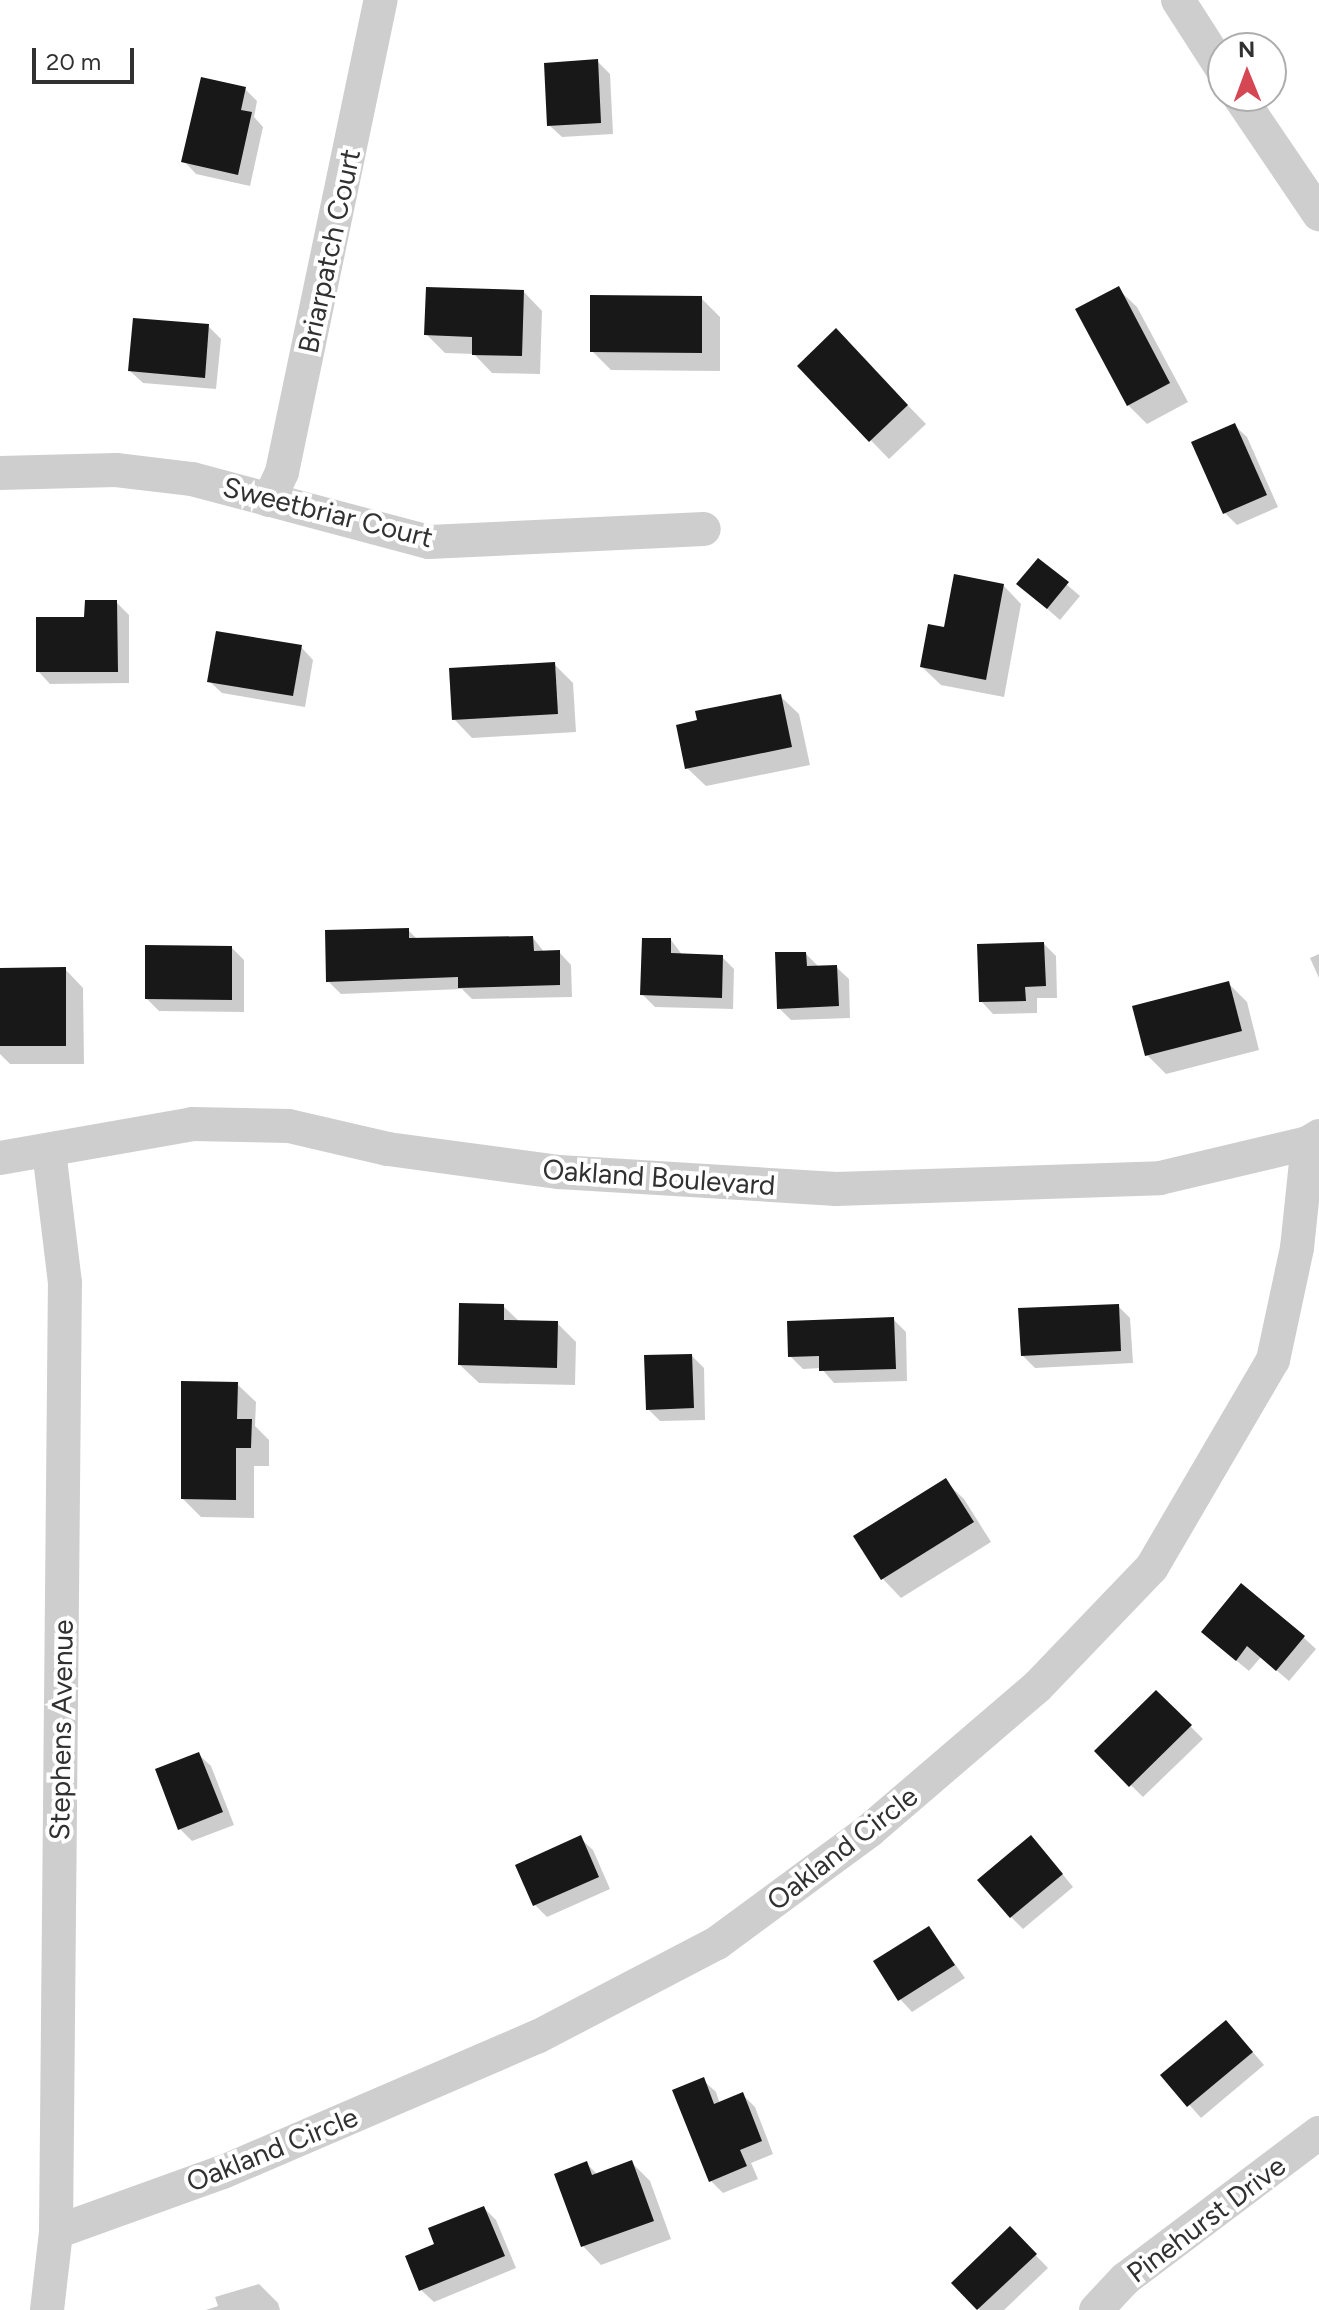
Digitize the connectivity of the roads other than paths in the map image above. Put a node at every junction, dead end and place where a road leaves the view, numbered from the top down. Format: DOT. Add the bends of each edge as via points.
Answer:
graph roads {
  1 [pos="381,0"];
  2 [pos="1178,0"];
  3 [pos="1207,45"];
  4 [pos="1250,112"];
  5 [pos="1319,214"];
  6 [pos="0,473"];
  7 [pos="269,500"];
  8 [pos="704,529"];
  9 [pos="1313,1140"];
  10 [pos="49,1150"];
  11 [pos="0,1158"];
  12 [pos="1319,2133"];
  13 [pos="56,2232"];
  14 [pos="47,2310"];
  15 [pos="1096,2310"];
  1 -- 7 [label="street, Briarpatch Court" via="282,472"];
  2 -- 3 [label="street"];
  4 -- 5 [label="street"];
  6 -- 7 [label="street, Sweetbriar Court" via="116,470 192,479"];
  7 -- 8 [label="street, Sweetbriar Court" via="429,542"];
  9 -- 10 [label="street, Oakland Boulevard" via="1160,1178 836,1189 559,1172 388,1149 289,1126 192,1124"];
  9 -- 13 [label="street, Oakland Circle" via="1273,1360 1152,1567 1037,1687 870,1830 717,1943 537,2037 223,2172"];
  10 -- 11 [label="street, Oakland Boulevard"];
  10 -- 13 [label="street, Stephens Avenue" via="65,1283"];
  12 -- 15 [label="street, Pinehurst Drive" via="1125,2279"];
  13 -- 14 [label="street, Stephens Avenue"];
}
